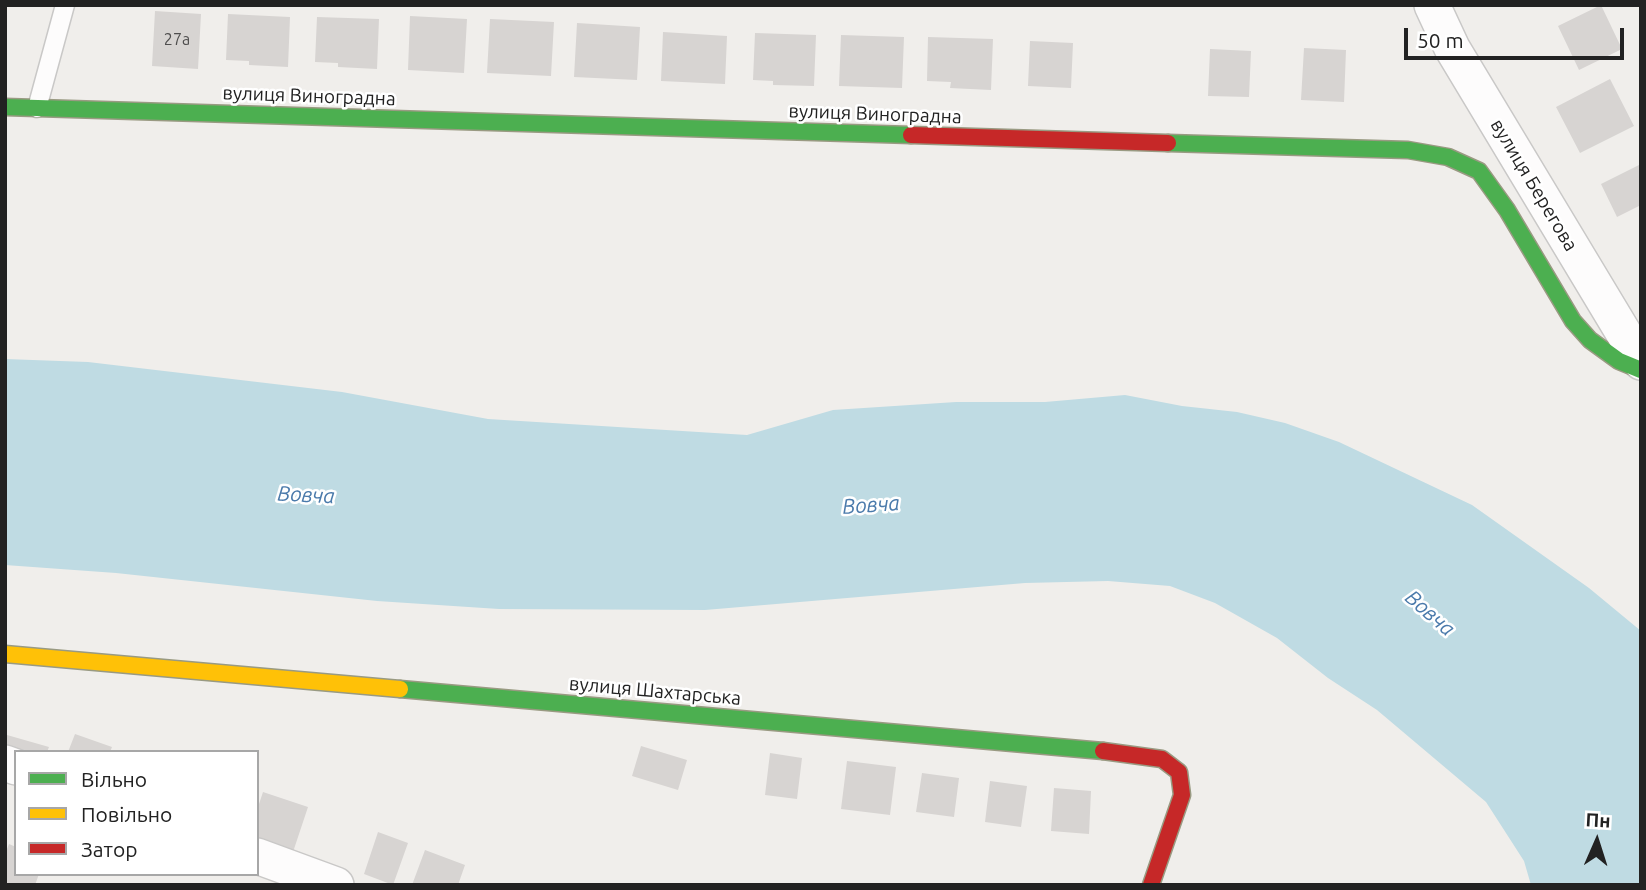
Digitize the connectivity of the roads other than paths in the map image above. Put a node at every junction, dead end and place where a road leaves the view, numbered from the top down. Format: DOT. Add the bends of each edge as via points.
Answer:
graph roads {
  1 [pos="65,5"];
  2 [pos="1432,5"];
  3 [pos="5,107"];
  4 [pos="37,108"];
  5 [pos="1641,362"];
  6 [pos="1641,370"];
  7 [pos="5,654"];
  8 [pos="259,857"];
  9 [pos="336,885"];
  10 [pos="1151,885"];
  1 -- 4 [label="lane"];
  2 -- 5 [label="street, вулиця Берегова" via="1452,48"];
  3 -- 4 [label="street, вулиця Виноградна"];
  4 -- 6 [label="street, вулиця Виноградна" via="1421,152 1448,157 1479,171 1573,321 1609,354"];
  7 -- 10 [label="street, вулиця Шахтарська" via="1162,759 1180,772 1182,795"];
  8 -- 9 [label="street"];
}
